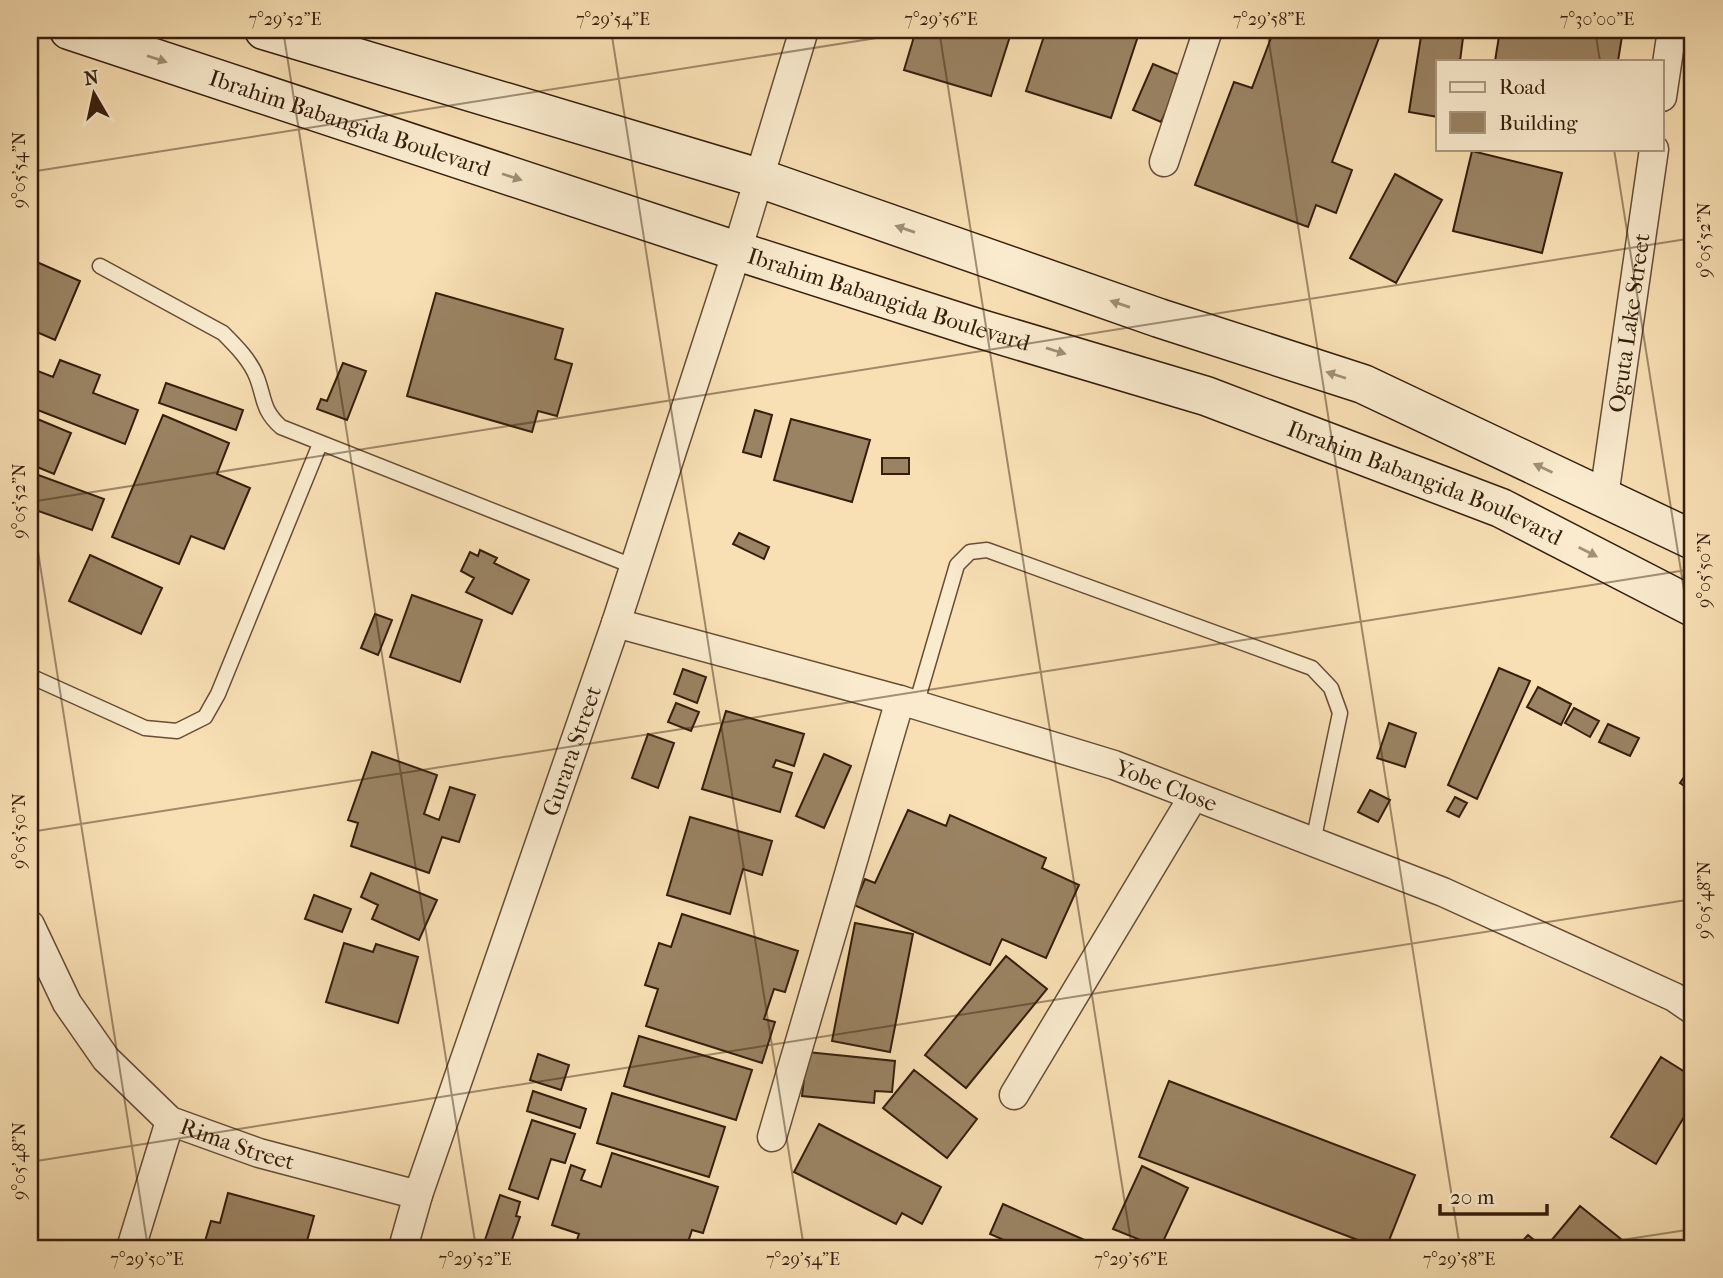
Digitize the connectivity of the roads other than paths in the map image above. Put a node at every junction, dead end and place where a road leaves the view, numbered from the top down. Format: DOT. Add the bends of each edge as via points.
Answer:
graph roads {
  1 [pos="69,30"];
  2 [pos="264,30"];
  3 [pos="804,30"];
  4 [pos="1208,30"];
  5 [pos="1671,30"];
  6 [pos="1664,82"];
  7 [pos="1654,150"];
  8 [pos="1164,162"];
  9 [pos="759,178"];
  10 [pos="737,251"];
  11 [pos="100,266"];
  12 [pos="320,444"];
  13 [pos="1604,496"];
  14 [pos="1693,540"];
  15 [pos="635,567"];
  16 [pos="1693,607"];
  17 [pos="617,623"];
  18 [pos="30,676"];
  19 [pos="908,702"];
  20 [pos="1193,797"];
  21 [pos="1312,842"];
  22 [pos="30,925"];
  23 [pos="1693,1010"];
  24 [pos="1014,1095"];
  25 [pos="170,1121"];
  26 [pos="772,1137"];
  27 [pos="418,1195"];
  28 [pos="131,1248"];
  29 [pos="403,1248"];
  1 -- 10 [label="street, Ibrahim Babangida Boulevard, one-way"];
  2 -- 9 [label="street"];
  3 -- 9 [label="street, Gurara Street"];
  4 -- 8 [label="street"];
  5 -- 6 [label="street"];
  7 -- 13 [label="street, Oguta Lake Street"];
  9 -- 10 [label="street, Gurara Street"];
  13 -- 9 [label="street, one-way" via="1363,384"];
  10 -- 15 [label="street, Gurara Street"];
  10 -- 16 [label="street, Ibrahim Babangida Boulevard, one-way" via="1206,396 1501,508"];
  11 -- 12 [label="lane" via="223,333 257,377 270,417 281,427"];
  12 -- 15 [label="lane"];
  12 -- 18 [label="lane" via="205,717 177,731 145,728"];
  13 -- 14 [label="street"];
  15 -- 17 [label="street, Gurara Street"];
  17 -- 19 [label="street, Yobe Close"];
  17 -- 27 [label="street, Gurara Street"];
  19 -- 20 [label="street, Yobe Close" via="1114,765"];
  19 -- 21 [label="lane" via="957,565 970,552 987,550 1312,668 1331,688 1340,713"];
  19 -- 26 [label="street"];
  20 -- 21 [label="street, Yobe Close"];
  20 -- 24 [label="street"];
  21 -- 23 [label="street, Yobe Close" via="1443,892 1674,997"];
  22 -- 25 [label="street, Rima Street" via="67,1003 106,1059"];
  25 -- 27 [label="street, Rima Street" via="259,1153"];
  25 -- 28 [label="street"];
  27 -- 29 [label="street, Gurara Street"];
}
